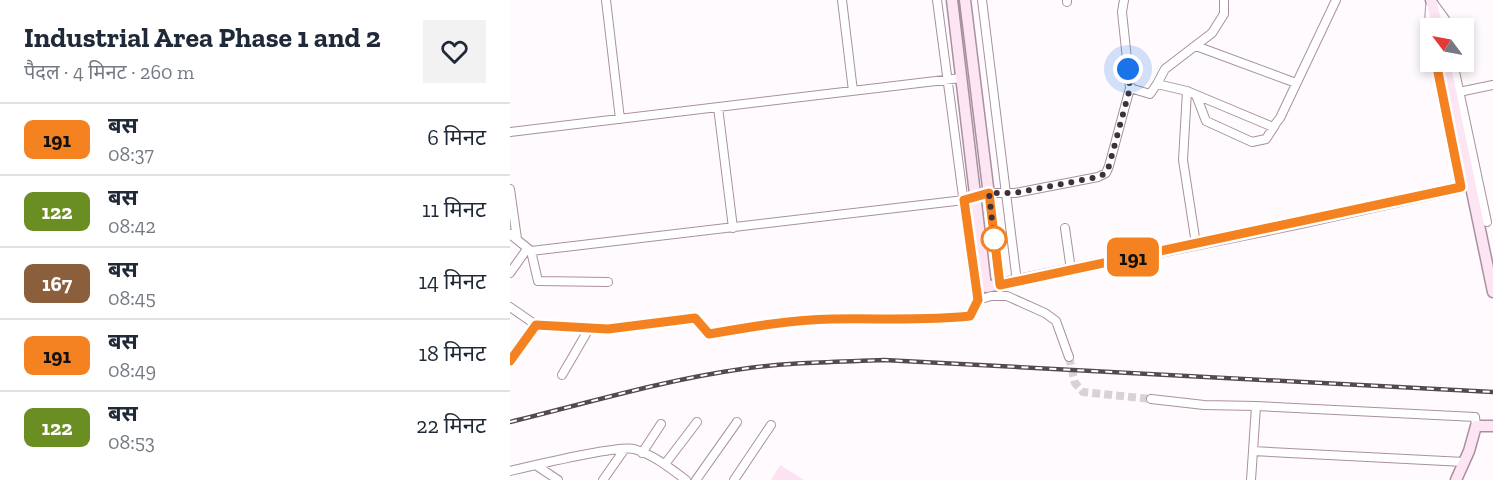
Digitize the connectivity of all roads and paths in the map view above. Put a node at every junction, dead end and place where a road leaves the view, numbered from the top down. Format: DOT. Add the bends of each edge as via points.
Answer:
graph roads {
  1 [pos="606,0"];
  2 [pos="842,0"];
  3 [pos="937,0"];
  4 [pos="952,0"];
  5 [pos="965,0"];
  6 [pos="982,0"];
  7 [pos="1124,0"];
  8 [pos="1224,0"];
  9 [pos="1336,0"];
  10 [pos="1431,0"];
  11 [pos="1430,18"];
  12 [pos="1436,18"];
  13 [pos="1445,18"];
  14 [pos="1196,46"];
  15 [pos="1438,72"];
  16 [pos="1447,72"];
  17 [pos="1455,72"];
  18 [pos="962,78"];
  19 [pos="947,80"];
  20 [pos="1296,83"];
  21 [pos="1157,84"];
  22 [pos="1493,85"];
  23 [pos="1130,88"];
  24 [pos="853,91"];
  25 [pos="1187,91"];
  26 [pos="1459,92"];
  27 [pos="1196,95"];
  28 [pos="718,107"];
  29 [pos="620,119"];
  30 [pos="1275,125"];
  31 [pos="510,132"];
  32 [pos="1461,187"];
  33 [pos="510,189"];
  34 [pos="1005,192"];
  35 [pos="989,193"];
  36 [pos="976,198"];
  37 [pos="964,200"];
  38 [pos="1487,222"];
  39 [pos="733,228"];
  40 [pos="1065,228"];
  41 [pos="513,237"];
  42 [pos="1196,244"];
  43 [pos="529,250"];
  44 [pos="1071,270"];
  45 [pos="510,273"];
  46 [pos="608,282"];
  47 [pos="1017,282"];
  48 [pos="981,287"];
  49 [pos="1001,291"];
  50 [pos="1493,292"];
  51 [pos="978,300"];
  52 [pos="510,307"];
  53 [pos="536,325"];
  54 [pos="590,327"];
  55 [pos="1069,357"];
  56 [pos="510,361"];
  57 [pos="562,375"];
  58 [pos="1151,399"];
  59 [pos="1256,406"];
  60 [pos="696,422"];
  61 [pos="737,422"];
  62 [pos="661,424"];
  63 [pos="771,425"];
  64 [pos="1476,426"];
  65 [pos="1493,426"];
  66 [pos="624,450"];
  67 [pos="1253,451"];
  68 [pos="642,453"];
  69 [pos="1464,462"];
  70 [pos="666,464"];
  71 [pos="537,466"];
  72 [pos="510,471"];
  73 [pos="558,480"];
  74 [pos="603,480"];
  75 [pos="686,480"];
  76 [pos="696,480"];
  77 [pos="734,480"];
  78 [pos="1251,480"];
  79 [pos="1456,480"];
  1 -- 29 [label="street"];
  2 -- 24 [label="street"];
  3 -- 19 [label="street"];
  4 -- 18 [label="street"];
  5 -- 35 [label="street"];
  6 -- 34 [label="street"];
  7 -- 23 [label="street"];
  8 -- 14 [label="street" via="1224,14 1212,33"];
  9 -- 20 [label="street"];
  10 -- 11 [label="street"];
  10 -- 12 [label="street"];
  10 -- 13 [label="street"];
  14 -- 20 [label="street"];
  14 -- 21 [label="street" via="1165,69"];
  15 -- 32 [label="street"];
  16 -- 50 [label="street"];
  17 -- 26 [label="street"];
  18 -- 19 [label="street"];
  18 -- 36 [label="street"];
  19 -- 24 [label="street"];
  19 -- 37 [label="street"];
  20 -- 30 [label="street"];
  21 -- 23 [label="street" via="1150,94"];
  21 -- 25 [label="street"];
  22 -- 26 [label="street"];
  23 -- 34 [label="street" via="1106,173"];
  24 -- 28 [label="street"];
  25 -- 27 [label="street"];
  25 -- 42 [label="street" via="1183,160"];
  26 -- 38 [label="street"];
  27 -- 30 [label="street"];
  27 -- 30 [label="street" via="1206,121 1252,142 1266,140"];
  28 -- 29 [label="street"];
  28 -- 39 [label="street"];
  29 -- 31 [label="street"];
  32 -- 42 [label="street"];
  33 -- 41 [label="street"];
  34 -- 35 [label="street"];
  34 -- 47 [label="street"];
  35 -- 36 [label="street"];
  35 -- 49 [label="street"];
  36 -- 37 [label="street"];
  36 -- 48 [label="street"];
  37 -- 39 [label="street"];
  37 -- 48 [label="street"];
  39 -- 43 [label="street"];
  40 -- 44 [label="street"];
  41 -- 43 [label="street"];
  42 -- 44 [label="street"];
  43 -- 45 [label="street"];
  43 -- 46 [label="street" via="538,281"];
  44 -- 47 [label="street"];
  47 -- 49 [label="street"];
  48 -- 49 [label="street"];
  48 -- 51 [label="street"];
  49 -- 51 [label="street"];
  49 -- 55 [label="street" via="1056,321"];
  51 -- 54 [label="street" via="970,316 947,319 779,322 709,334 695,318 608,329"];
  52 -- 53 [label="street"];
  53 -- 54 [label="street"];
  53 -- 56 [label="street"];
  54 -- 57 [label="street"];
  58 -- 59 [label="street"];
  59 -- 64 [label="street" via="1475,417"];
  59 -- 67 [label="street"];
  60 -- 70 [label="street"];
  61 -- 76 [label="street"];
  62 -- 68 [label="street"];
  63 -- 77 [label="street"];
  64 -- 65 [label="street"];
  64 -- 69 [label="street"];
  66 -- 68 [label="street" via="631,448"];
  66 -- 71 [label="street"];
  66 -- 74 [label="street"];
  67 -- 69 [label="street"];
  67 -- 78 [label="street"];
  68 -- 70 [label="street"];
  69 -- 79 [label="street"];
  70 -- 75 [label="street"];
  71 -- 72 [label="street"];
  71 -- 73 [label="street"];
}
